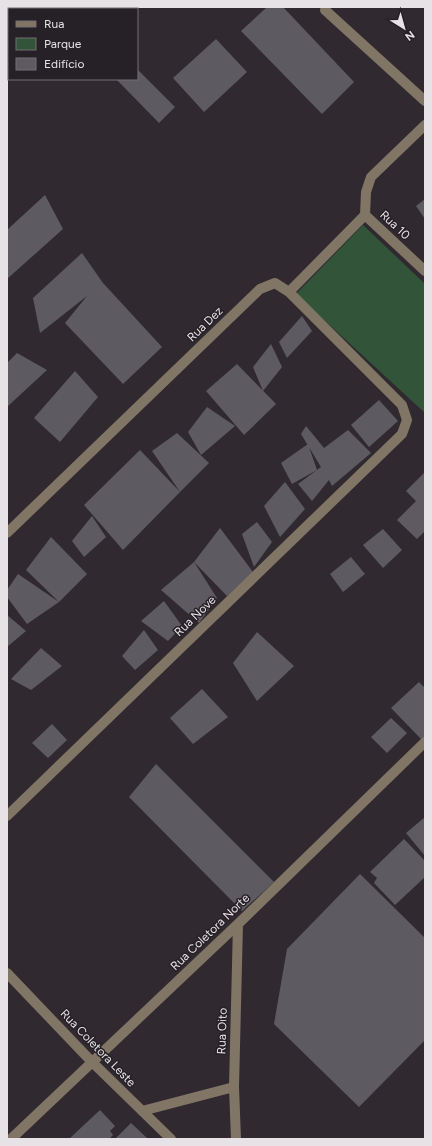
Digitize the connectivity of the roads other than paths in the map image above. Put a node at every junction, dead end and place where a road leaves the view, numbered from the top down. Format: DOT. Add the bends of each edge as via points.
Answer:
graph roads {
  1 [pos="325,10"];
  2 [pos="425,101"];
  3 [pos="425,125"];
  4 [pos="365,215"];
  5 [pos="425,271"];
  6 [pos="290,292"];
  7 [pos="402,434"];
  8 [pos="7,533"];
  9 [pos="425,742"];
  10 [pos="7,816"];
  11 [pos="238,924"];
  12 [pos="7,973"];
  13 [pos="92,1062"];
  14 [pos="234,1087"];
  15 [pos="142,1111"];
  16 [pos="11,1139"];
  17 [pos="171,1139"];
  18 [pos="236,1139"];
  1 -- 2 [label="street"];
  3 -- 4 [label="street" via="372,177 366,192"];
  4 -- 5 [label="street, Rua 10"];
  4 -- 6 [label="street"];
  6 -- 7 [label="street, Rua Dez" via="402,405 407,420"];
  6 -- 8 [label="street, Rua Dez" via="275,283 260,289"];
  7 -- 10 [label="street, Rua Nove"];
  9 -- 11 [label="street, Rua Coletora Norte"];
  11 -- 13 [label="street, Rua Coletora Norte"];
  11 -- 14 [label="street, Rua Oito"];
  12 -- 13 [label="street, Rua Coletora Leste"];
  13 -- 15 [label="street, Rua Coletora Leste"];
  13 -- 16 [label="street, Rua Coletora Norte"];
  14 -- 15 [label="street"];
  14 -- 18 [label="street, Rua Oito"];
  15 -- 17 [label="street, Rua Coletora Leste"];
}
